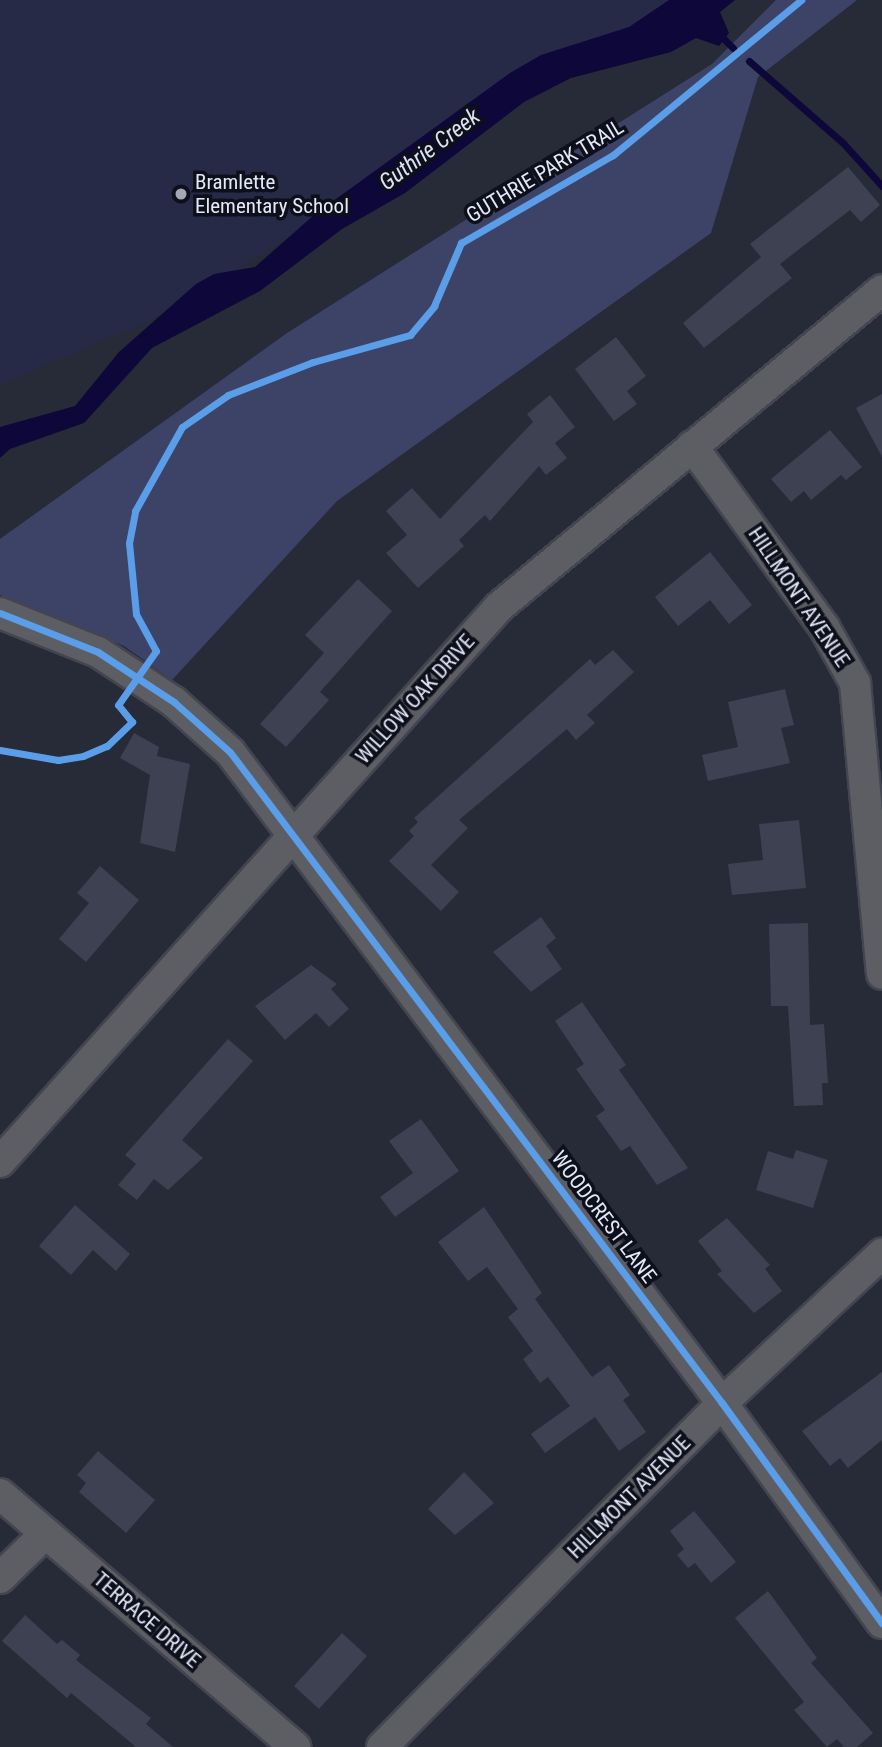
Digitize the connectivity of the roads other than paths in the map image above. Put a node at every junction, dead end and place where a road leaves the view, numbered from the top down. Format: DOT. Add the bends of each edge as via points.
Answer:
graph roads {
  1 [pos="882,290"];
  2 [pos="692,446"];
  3 [pos="0,613"];
  4 [pos="294,834"];
  5 [pos="882,974"];
  6 [pos="0,1162"];
  7 [pos="882,1254"];
  8 [pos="722,1403"];
  9 [pos="0,1494"];
  10 [pos="46,1534"];
  11 [pos="0,1577"];
  12 [pos="882,1623"];
  13 [pos="295,1747"];
  14 [pos="382,1747"];
  1 -- 2 [label="street, WILLOW OAK DRIVE"];
  2 -- 4 [label="street, WILLOW OAK DRIVE" via="508,598"];
  2 -- 5 [label="street, HILLMONT AVENUE" via="824,627 855,683"];
  3 -- 4 [label="street, WOODCREST LANE" via="78,641 174,702 230,752"];
  4 -- 6 [label="street, WILLOW OAK DRIVE"];
  4 -- 8 [label="street, WOODCREST LANE"];
  7 -- 8 [label="street, HILLMONT AVENUE"];
  8 -- 12 [label="street, WOODCREST LANE"];
  8 -- 14 [label="street, HILLMONT AVENUE"];
  9 -- 10 [label="street, TERRACE DRIVE"];
  10 -- 11 [label="street"];
  10 -- 13 [label="street, TERRACE DRIVE"];
}
